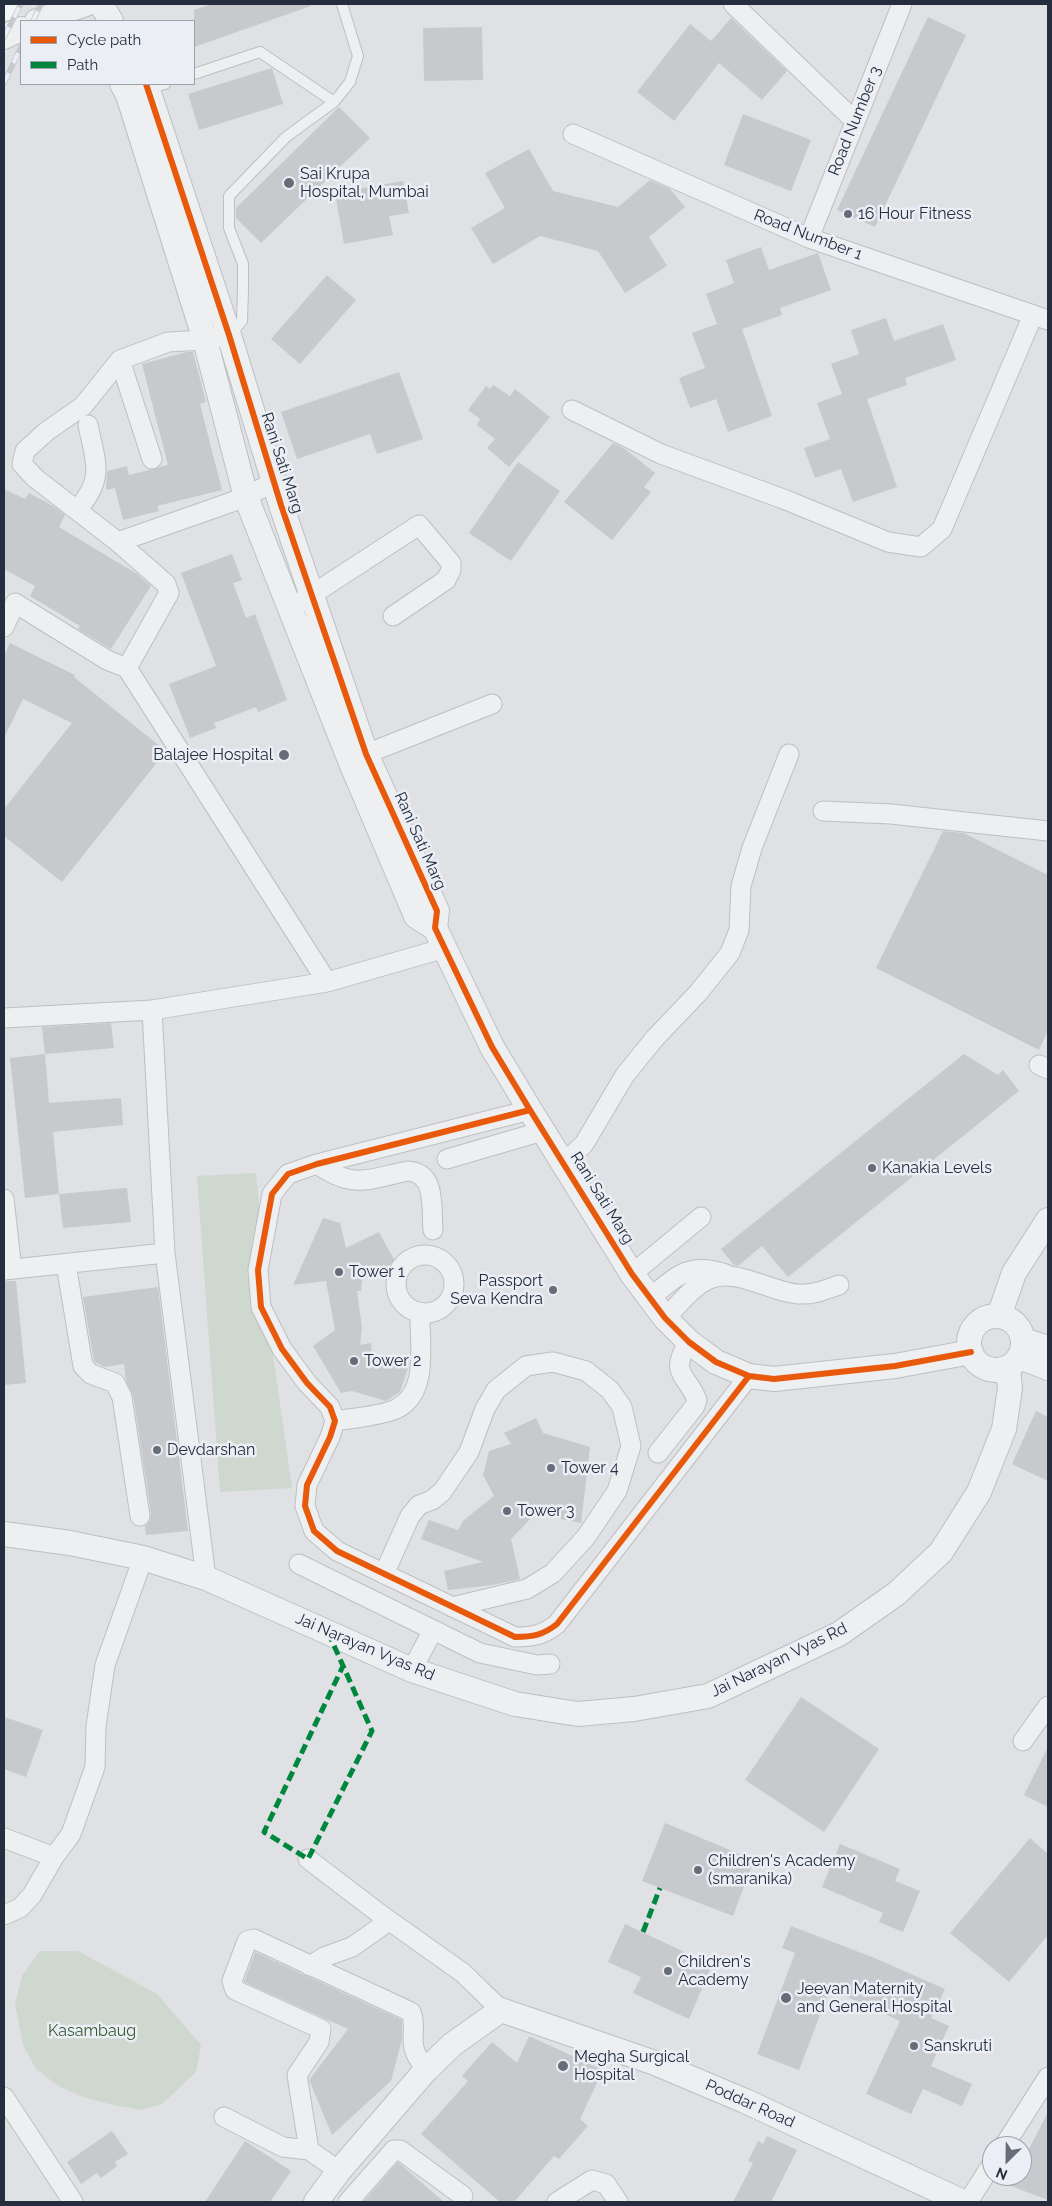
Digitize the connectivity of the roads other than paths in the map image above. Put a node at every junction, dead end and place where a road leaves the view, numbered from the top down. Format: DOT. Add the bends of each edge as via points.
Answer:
graph roads {
  1 [pos="101,4"];
  2 [pos="342,4"];
  3 [pos="733,4"];
  4 [pos="902,4"];
  5 [pos="109,20"];
  6 [pos="20,29"];
  7 [pos="4,37"];
  8 [pos="195,74"];
  9 [pos="142,87"];
  10 [pos="334,102"];
  11 [pos="855,121"];
  12 [pos="573,134"];
  13 [pos="809,238"];
  14 [pos="185,239"];
  15 [pos="1041,317"];
  16 [pos="229,335"];
  17 [pos="205,340"];
  18 [pos="120,360"];
  19 [pos="572,410"];
  20 [pos="88,426"];
  21 [pos="152,459"];
  22 [pos="274,482"];
  23 [pos="246,497"];
  24 [pos="77,510"];
  25 [pos="118,542"];
  26 [pos="311,595"];
  27 [pos="9,599"];
  28 [pos="290,608"];
  29 [pos="393,616"];
  30 [pos="4,627"];
  31 [pos="127,668"];
  32 [pos="492,704"];
  33 [pos="789,754"];
  34 [pos="358,758"];
  35 [pos="823,811"];
  36 [pos="1048,831"];
  37 [pos="440,938"];
  38 [pos="327,982"];
  39 [pos="152,1010"];
  40 [pos="4,1018"];
  41 [pos="530,1110"];
  42 [pos="543,1131"];
  43 [pos="448,1158"];
  44 [pos="564,1163"];
  45 [pos="317,1164"];
  46 [pos="4,1199"];
  47 [pos="701,1217"];
  48 [pos="1048,1220"];
  49 [pos="433,1230"];
  50 [pos="165,1252"];
  51 [pos="66,1264"];
  52 [pos="8,1270"];
  53 [pos="632,1274"];
  54 [pos="729,1276"];
  55 [pos="839,1285"];
  56 [pos="650,1298"];
  57 [pos="420,1312"];
  58 [pos="999,1316"];
  59 [pos="665,1318"];
  60 [pos="690,1342"];
  61 [pos="1048,1348"];
  62 [pos="971,1352"];
  63 [pos="1017,1355"];
  64 [pos="1048,1368"];
  65 [pos="749,1376"];
  66 [pos="335,1421"];
  67 [pos="658,1453"];
  68 [pos="140,1516"];
  69 [pos="4,1534"];
  70 [pos="143,1558"];
  71 [pos="299,1564"];
  72 [pos="384,1574"];
  73 [pos="206,1578"];
  74 [pos="452,1607"];
  75 [pos="433,1630"];
  76 [pos="550,1664"];
  77 [pos="412,1670"];
  78 [pos="1048,1706"];
  79 [pos="1023,1740"];
  80 [pos="4,1838"];
  81 [pos="54,1857"];
  82 [pos="308,1858"];
  83 [pos="4,1915"];
  84 [pos="389,1921"];
  85 [pos="310,1966"];
  86 [pos="501,2010"];
  87 [pos="426,2070"];
  88 [pos="1048,2077"];
  89 [pos="4,2097"];
  90 [pos="224,2117"];
  91 [pos="1010,2136"];
  92 [pos="368,2139"];
  93 [pos="309,2150"];
  94 [pos="388,2157"];
  95 [pos="339,2171"];
  96 [pos="982,2180"];
  97 [pos="459,2199"];
  98 [pos="73,2202"];
  99 [pos="316,2202"];
  100 [pos="348,2202"];
  101 [pos="354,2202"];
  102 [pos="557,2202"];
  103 [pos="618,2202"];
  104 [pos="963,2202"];
  105 [pos="968,2202"];
  1 -- 5 [label="street"];
  2 -- 10 [label="lane" via="358,56 350,82"];
  3 -- 11 [label="street"];
  4 -- 11 [label="street, Road Number 3"];
  6 -- 7 [label="street"];
  8 -- 10 [label="lane" via="260,52"];
  9 -- 14 [label="street, Rani Sati Marg"];
  10 -- 16 [label="lane" via="286,137 230,196 229,228 243,264 244,290 242,320"];
  11 -- 13 [label="street, Road Number 3"];
  12 -- 13 [label="street, Road Number 1"];
  13 -- 15 [label="street, Road Number 1"];
  14 -- 16 [label="street, Rani Sati Marg"];
  14 -- 17 [label="street, Rani Sati Marg"];
  15 -- 19 [label="street" via="942,528 921,547 888,542 661,454"];
  16 -- 17 [label="street"];
  16 -- 22 [label="street, Rani Sati Marg"];
  17 -- 18 [label="street" via="168,342"];
  17 -- 23 [label="street, Rani Sati Marg"];
  18 -- 21 [label="street"];
  18 -- 24 [label="street" via="84,406 47,431 25,451 22,464 34,478"];
  20 -- 24 [label="street" via="96,465 95,483 91,494"];
  22 -- 23 [label="street"];
  22 -- 26 [label="street, Rani Sati Marg"];
  23 -- 25 [label="street"];
  23 -- 28 [label="street, Rani Sati Marg"];
  24 -- 25 [label="street"];
  25 -- 31 [label="street" via="166,584 169,593"];
  26 -- 28 [label="street"];
  26 -- 29 [label="street" via="419,525 451,563 451,570 446,580"];
  26 -- 34 [label="street, Rani Sati Marg"];
  27 -- 30 [label="street"];
  27 -- 31 [label="street" via="107,660"];
  28 -- 34 [label="street, Rani Sati Marg"];
  31 -- 38 [label="street"];
  32 -- 34 [label="street"];
  33 -- 44 [label="street" via="752,848 741,886 739,930 730,953 625,1075 584,1144"];
  34 -- 37 [label="street, Rani Sati Marg" via="416,916"];
  35 -- 36 [label="street" via="891,814"];
  37 -- 38 [label="street"];
  37 -- 41 [label="street, Rani Sati Marg" via="492,1047"];
  38 -- 39 [label="street"];
  39 -- 40 [label="street"];
  39 -- 50 [label="street"];
  41 -- 42 [label="street, Rani Sati Marg"];
  41 -- 45 [label="street"];
  42 -- 43 [label="street"];
  42 -- 44 [label="street, Rani Sati Marg"];
  44 -- 53 [label="street, Rani Sati Marg"];
  45 -- 49 [label="street" via="334,1176 352,1182 418,1172 430,1186"];
  45 -- 66 [label="street" via="288,1174 272,1194 258,1270 261,1307 282,1349 330,1407"];
  46 -- 52 [label="street"];
  47 -- 53 [label="street"];
  48 -- 58 [label="street" via="1014,1273"];
  50 -- 51 [label="street"];
  50 -- 73 [label="street"];
  51 -- 52 [label="street"];
  51 -- 68 [label="street" via="84,1366 91,1374 115,1383 122,1397"];
  53 -- 56 [label="street, Rani Sati Marg"];
  54 -- 55 [label="street" via="796,1294 813,1294"];
  54 -- 56 [label="street" via="706,1268 691,1271 678,1275"];
  54 -- 59 [label="street" via="712,1278 691,1292"];
  56 -- 59 [label="street, Rani Sati Marg"];
  57 -- 66 [label="street" via="421,1370 416,1387 405,1403 396,1409"];
  58 -- 62 [label="street" via="982,1320 975,1326 969,1343"];
  58 -- 63 [label="street" via="1016,1324"];
  59 -- 60 [label="street, Rani Sati Marg"];
  60 -- 65 [label="street, Rani Sati Marg" via="716,1362"];
  60 -- 67 [label="street" via="682,1353 680,1370 697,1400"];
  61 -- 63 [label="street"];
  62 -- 63 [label="street" via="982,1366 990,1370"];
  62 -- 65 [label="street, Rani Sati Marg" via="895,1366 783,1378"];
  63 -- 64 [label="street"];
  63 -- 77 [label="street, Jai Narayan Vyas Rd" via="1004,1429 979,1492 941,1552 896,1594 839,1634 708,1696 634,1709 578,1714 515,1704"];
  65 -- 74 [label="street" via="558,1624 545,1634 515,1637"];
  66 -- 72 [label="street" via="307,1485 305,1506 314,1531 337,1551"];
  69 -- 70 [label="street, Jai Narayan Vyas Rd"];
  70 -- 73 [label="street, Jai Narayan Vyas Rd"];
  70 -- 81 [label="street" via="105,1665 96,1726 95,1767 72,1834"];
  71 -- 75 [label="street"];
  72 -- 74 [label="street"];
  72 -- 74 [label="street" via="410,1516 419,1505 442,1492 469,1452 496,1390 526,1366 553,1362 586,1371 610,1390 622,1407 630,1446 617,1491 586,1536 553,1573 527,1589"];
  73 -- 77 [label="street, Jai Narayan Vyas Rd"];
  75 -- 76 [label="street" via="480,1653 528,1664"];
  75 -- 77 [label="street"];
  78 -- 79 [label="street"];
  80 -- 81 [label="street"];
  81 -- 83 [label="street" via="32,1895 20,1908"];
  82 -- 84 [label="street"];
  84 -- 85 [label="street" via="352,1947"];
  84 -- 86 [label="street" via="463,1974"];
  85 -- 87 [label="street" via="411,2012 415,2055"];
  85 -- 93 [label="street" via="254,1940 247,1941 232,1981 235,1990 321,2029 319,2042 297,2075"];
  86 -- 87 [label="street" via="453,2044"];
  86 -- 104 [label="street, Poddar Road" via="655,2063"];
  87 -- 92 [label="street"];
  88 -- 91 [label="street"];
  89 -- 98 [label="street"];
  90 -- 93 [label="street" via="283,2147"];
  92 -- 94 [label="street"];
  92 -- 95 [label="street"];
  93 -- 95 [label="street"];
  94 -- 97 [label="street" via="394,2150 400,2150"];
  94 -- 100 [label="street"];
  95 -- 99 [label="street"];
  96 -- 105 [label="street"];
  97 -- 101 [label="street" via="401,2158 394,2157"];
  102 -- 103 [label="street" via="592,2180 606,2184"];
}
